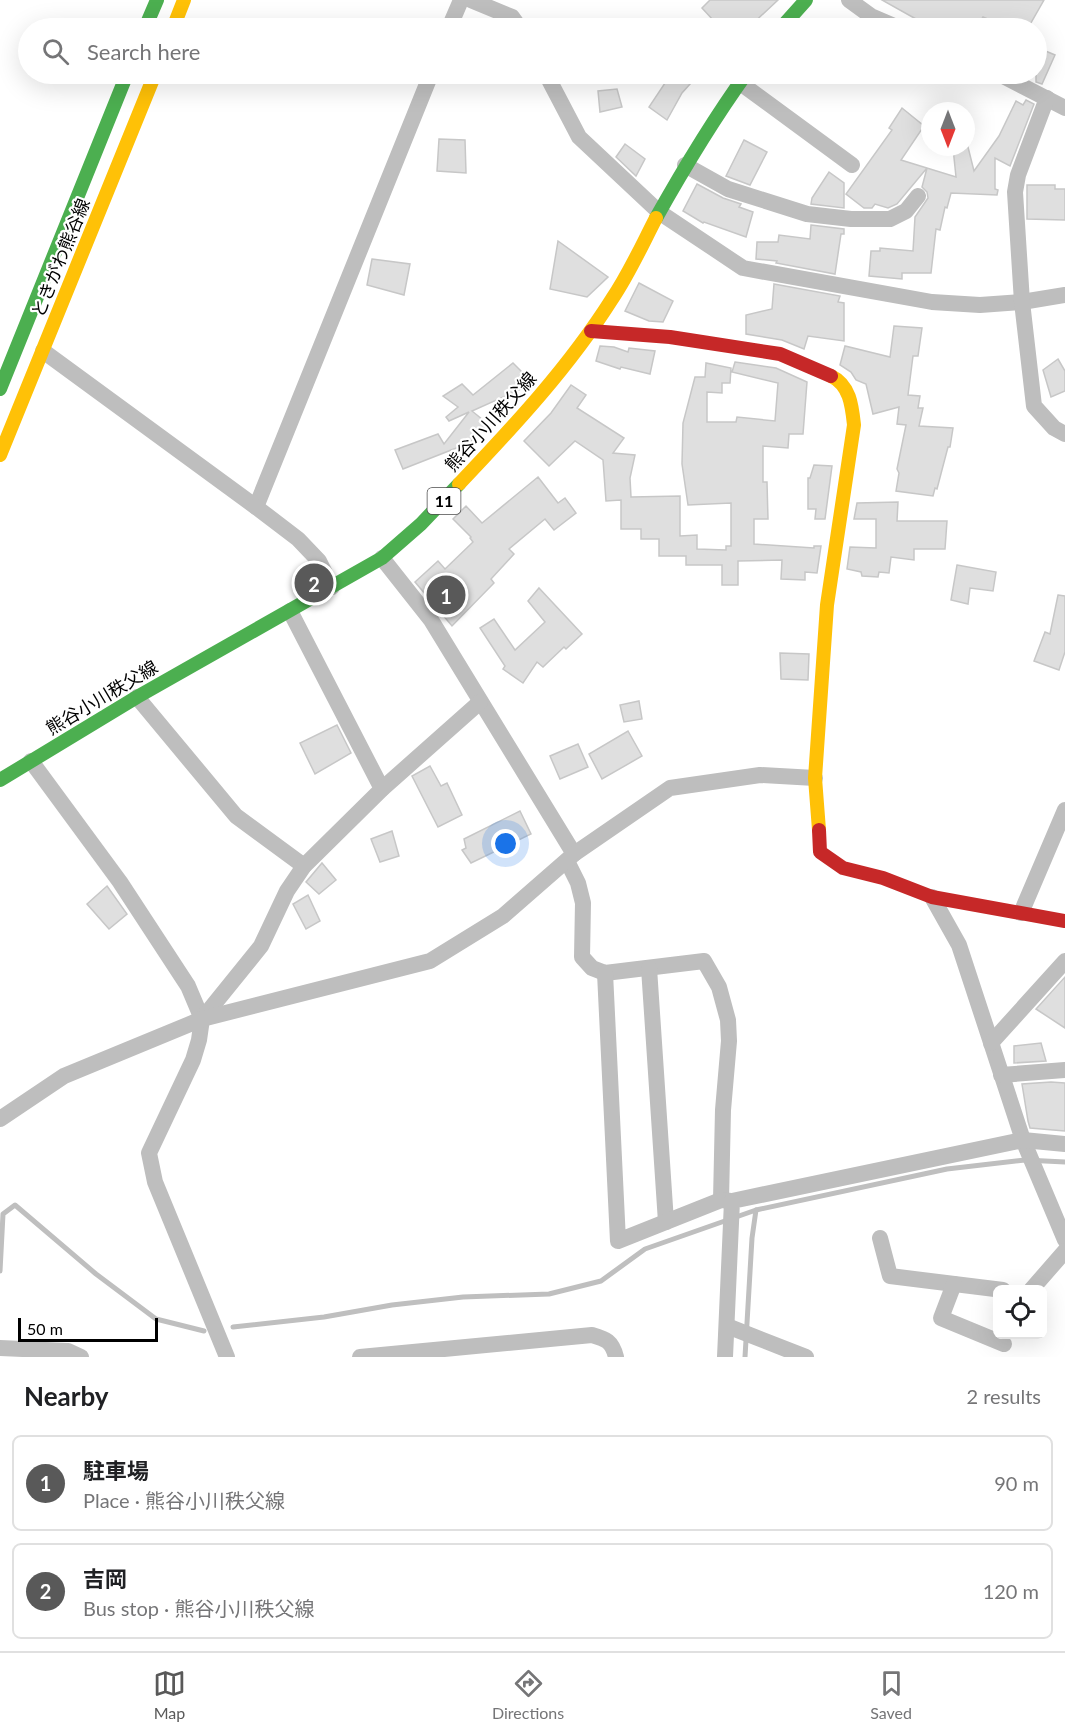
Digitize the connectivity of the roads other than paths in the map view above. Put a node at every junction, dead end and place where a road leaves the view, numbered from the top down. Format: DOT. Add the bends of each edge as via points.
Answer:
graph roads {
  1 [pos="157,0"];
  2 [pos="184,0"];
  3 [pos="461,0"];
  4 [pos="471,0"];
  5 [pos="806,0"];
  6 [pos="849,0"];
  7 [pos="149,18"];
  8 [pos="177,18"];
  9 [pos="453,18"];
  10 [pos="513,18"];
  11 [pos="790,18"];
  12 [pos="876,18"];
  13 [pos="123,84"];
  14 [pos="150,84"];
  15 [pos="427,84"];
  16 [pos="551,84"];
  17 [pos="738,84"];
  18 [pos="750,84"];
  19 [pos="1019,84"];
  20 [pos="1047,98"];
  21 [pos="1065,108"];
  22 [pos="685,165"];
  23 [pos="852,165"];
  24 [pos="918,196"];
  25 [pos="659,212"];
  26 [pos="1065,294"];
  27 [pos="1022,302"];
  28 [pos="591,331"];
  29 [pos="43,351"];
  30 [pos="0,389"];
  31 [pos="1065,434"];
  32 [pos="0,455"];
  33 [pos="256,507"];
  34 [pos="381,558"];
  35 [pos="332,587"];
  36 [pos="290,611"];
  37 [pos="136,697"];
  38 [pos="480,702"];
  39 [pos="31,761"];
  40 [pos="815,778"];
  41 [pos="0,780"];
  42 [pos="382,789"];
  43 [pos="1065,810"];
  44 [pos="570,858"];
  45 [pos="304,866"];
  46 [pos="932,897"];
  47 [pos="1021,913"];
  48 [pos="1065,921"];
  49 [pos="1065,961"];
  50 [pos="649,968"];
  51 [pos="605,973"];
  52 [pos="202,1019"];
  53 [pos="991,1043"];
  54 [pos="1065,1070"];
  55 [pos="1001,1075"];
  56 [pos="0,1119"];
  57 [pos="1023,1140"];
  58 [pos="1065,1144"];
  59 [pos="728,1202"];
  60 [pos="666,1222"];
  61 [pos="880,1238"];
  62 [pos="1065,1240"];
  63 [pos="1065,1252"];
  64 [pos="954,1284"];
  65 [pos="1035,1285"];
  66 [pos="993,1289"];
  67 [pos="727,1326"];
  68 [pos="1004,1345"];
  69 [pos="0,1348"];
  70 [pos="72,1355"];
  71 [pos="408,1355"];
  72 [pos="227,1357"];
  73 [pos="360,1357"];
  74 [pos="616,1357"];
  75 [pos="725,1357"];
  76 [pos="806,1357"];
  1 -- 7 [label="main road"];
  2 -- 8 [label="main road"];
  3 -- 9 [label="street"];
  4 -- 10 [label="street"];
  5 -- 11 [label="main road"];
  6 -- 12 [label="street"];
  13 -- 30 [label="main road, ときがわ熊谷線"];
  14 -- 29 [label="main road, ときがわ熊谷線"];
  15 -- 33 [label="street"];
  16 -- 25 [label="street" via="579,137"];
  17 -- 22 [label="main road, 熊谷小川秩父線 / 11"];
  18 -- 23 [label="street"];
  19 -- 20 [label="street"];
  20 -- 21 [label="street"];
  20 -- 27 [label="street" via="1015,192"];
  22 -- 24 [label="street" via="728,189 807,214 890,219 906,211"];
  22 -- 25 [label="main road, 熊谷小川秩父線 / 11"];
  25 -- 27 [label="street" via="743,268 932,302"];
  25 -- 28 [label="main road, 熊谷小川秩父線 / 11" via="614,297"];
  26 -- 27 [label="street"];
  27 -- 31 [label="street" via="1034,406"];
  28 -- 34 [label="main road, 熊谷小川秩父線 / 11" via="528,411 481,462 421,524"];
  28 -- 40 [label="main road" via="670,337 780,354 838,380 852,401 854,425 827,605"];
  29 -- 32 [label="main road, ときがわ熊谷線"];
  29 -- 33 [label="street"];
  33 -- 35 [label="street" via="298,539 319,561"];
  34 -- 35 [label="main road, 熊谷小川秩父線 / 11"];
  34 -- 38 [label="street" via="431,620"];
  35 -- 36 [label="main road, 熊谷小川秩父線 / 11"];
  36 -- 37 [label="main road, 熊谷小川秩父線 / 11"];
  36 -- 42 [label="street"];
  37 -- 39 [label="main road, 熊谷小川秩父線 / 11"];
  37 -- 45 [label="street" via="236,816"];
  38 -- 42 [label="street"];
  38 -- 44 [label="street"];
  39 -- 41 [label="main road, 熊谷小川秩父線 / 11"];
  39 -- 52 [label="street" via="120,882 188,986"];
  40 -- 44 [label="street" via="760,776 670,788"];
  40 -- 46 [label="main road" via="820,852 843,868"];
  42 -- 45 [label="street"];
  43 -- 47 [label="street"];
  44 -- 51 [label="street" via="583,903 582,957 592,968"];
  44 -- 52 [label="street" via="502,916 430,961"];
  45 -- 52 [label="street" via="261,946"];
  46 -- 47 [label="main road"];
  46 -- 53 [label="street" via="959,945"];
  47 -- 48 [label="main road"];
  49 -- 53 [label="street"];
  50 -- 51 [label="street"];
  50 -- 59 [label="street" via="704,961 718,987 728,1020 729,1041 723,1110"];
  50 -- 60 [label="street"];
  51 -- 60 [label="street" via="618,1241"];
  52 -- 56 [label="street" via="64,1076"];
  52 -- 72 [label="street" via="193,1060 149,1153 155,1182"];
  53 -- 55 [label="street"];
  54 -- 55 [label="street"];
  55 -- 57 [label="street"];
  57 -- 58 [label="street"];
  57 -- 59 [label="street"];
  57 -- 62 [label="street"];
  59 -- 60 [label="street"];
  59 -- 67 [label="street" via="731,1232"];
  61 -- 64 [label="street" via="890,1276"];
  63 -- 65 [label="street"];
  64 -- 66 [label="street"];
  64 -- 68 [label="street" via="941,1318"];
  67 -- 75 [label="street"];
  67 -- 76 [label="street"];
  69 -- 70 [label="street"];
  71 -- 73 [label="street"];
  71 -- 74 [label="street" via="591,1335 606,1339"];
}
